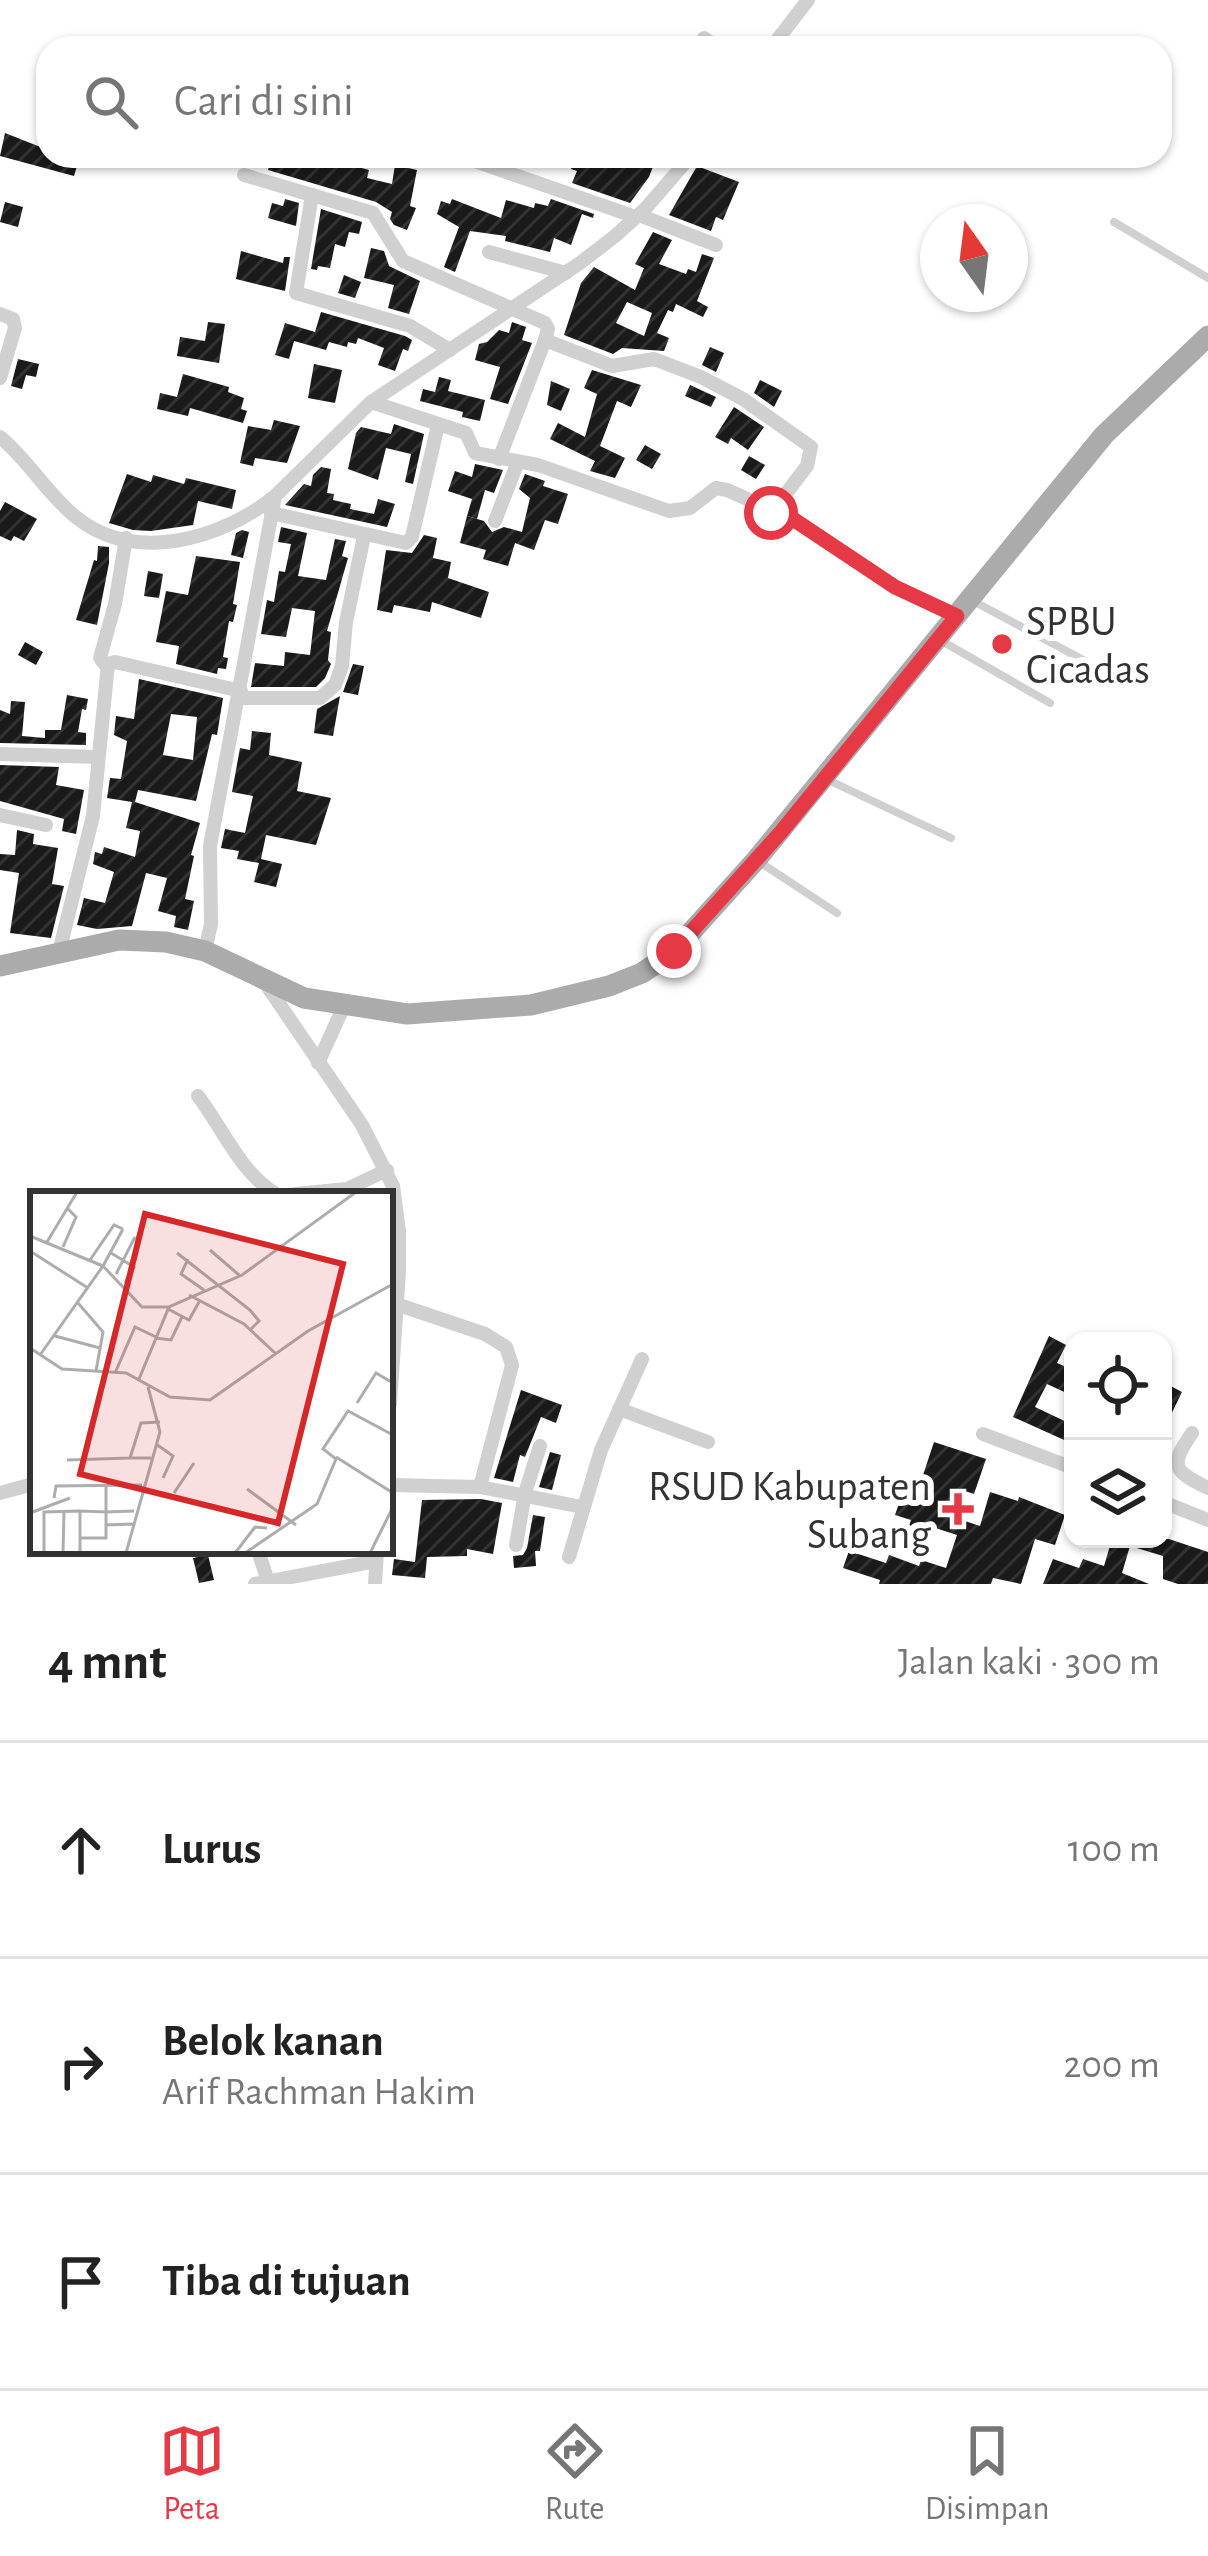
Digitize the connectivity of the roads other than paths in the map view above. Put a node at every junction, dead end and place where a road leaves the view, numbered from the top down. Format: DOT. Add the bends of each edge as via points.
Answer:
graph roads {
  1 [pos="808,0"];
  2 [pos="780,36"];
  3 [pos="495,168"];
  4 [pos="680,168"];
  5 [pos="244,175"];
  6 [pos="312,195"];
  7 [pos="637,216"];
  8 [pos="1114,222"];
  9 [pos="716,244"];
  10 [pos="489,252"];
  11 [pos="566,273"];
  12 [pos="1208,278"];
  13 [pos="515,307"];
  14 [pos="0,314"];
  15 [pos="1208,336"];
  16 [pos="545,340"];
  17 [pos="450,350"];
  18 [pos="0,378"];
  19 [pos="370,403"];
  20 [pos="438,425"];
  21 [pos="0,437"];
  22 [pos="500,459"];
  23 [pos="517,464"];
  24 [pos="270,505"];
  25 [pos="771,513"];
  26 [pos="495,521"];
  27 [pos="364,536"];
  28 [pos="126,538"];
  29 [pos="964,608"];
  30 [pos="939,639"];
  31 [pos="1087,662"];
  32 [pos="107,667"];
  33 [pos="240,695"];
  34 [pos="1050,704"];
  35 [pos="0,754"];
  36 [pos="98,757"];
  37 [pos="825,778"];
  38 [pos="0,815"];
  39 [pos="46,825"];
  40 [pos="950,838"];
  41 [pos="756,860"];
  42 [pos="837,913"];
  43 [pos="59,952"];
  44 [pos="205,952"];
  45 [pos="0,965"];
  46 [pos="263,980"];
  47 [pos="344,1006"];
  48 [pos="318,1063"];
  49 [pos="198,1096"];
  50 [pos="387,1171"];
  51 [pos="271,1191"];
  52 [pos="326,1191"];
  53 [pos="391,1191"];
  54 [pos="393,1201"];
  55 [pos="396,1304"];
  56 [pos="393,1348"];
  57 [pos="642,1359"];
  58 [pos="620,1409"];
  59 [pos="1192,1433"];
  60 [pos="983,1434"];
  61 [pos="708,1442"];
  62 [pos="540,1446"];
  63 [pos="1064,1465"];
  64 [pos="30,1485"];
  65 [pos="393,1485"];
  66 [pos="480,1487"];
  67 [pos="1208,1488"];
  68 [pos="0,1493"];
  69 [pos="525,1493"];
  70 [pos="1172,1506"];
  71 [pos="582,1508"];
  72 [pos="1208,1520"];
  73 [pos="516,1545"];
  74 [pos="377,1556"];
  75 [pos="569,1557"];
  76 [pos="261,1582"];
  77 [pos="375,1584"];
  1 -- 2 [label="street"];
  3 -- 7 [label="street"];
  4 -- 7 [label="street"];
  5 -- 6 [label="street"];
  6 -- 13 [label="street" via="373,213 403,261"];
  6 -- 17 [label="street" via="296,293 410,326"];
  7 -- 9 [label="street"];
  7 -- 11 [label="street"];
  8 -- 12 [label="lane"];
  10 -- 11 [label="street"];
  11 -- 13 [label="street"];
  13 -- 16 [label="street" via="545,322"];
  13 -- 17 [label="street"];
  14 -- 18 [label="street" via="15,328"];
  15 -- 29 [label="main road" via="1104,435"];
  16 -- 22 [label="street"];
  16 -- 25 [label="street" via="612,366 653,359 701,377 811,447 807,466"];
  17 -- 19 [label="street"];
  19 -- 20 [label="street"];
  19 -- 24 [label="street"];
  20 -- 22 [label="street" via="466,434 475,453"];
  20 -- 27 [label="street" via="412,537"];
  21 -- 28 [label="street" via="74,515"];
  22 -- 23 [label="street"];
  23 -- 25 [label="street" via="669,511 690,508 719,488"];
  23 -- 26 [label="street"];
  24 -- 27 [label="street"];
  24 -- 28 [label="street" via="182,540"];
  24 -- 33 [label="street"];
  25 -- 29 [label="street" via="793,519 895,587"];
  27 -- 33 [label="street" via="335,685 320,698"];
  28 -- 32 [label="street" via="100,658"];
  29 -- 30 [label="main road"];
  29 -- 31 [label="lane"];
  30 -- 34 [label="lane"];
  30 -- 37 [label="main road"];
  32 -- 33 [label="street" via="115,662"];
  32 -- 36 [label="street"];
  33 -- 44 [label="street" via="210,846"];
  35 -- 36 [label="street"];
  36 -- 43 [label="street" via="91,825"];
  37 -- 40 [label="lane"];
  37 -- 41 [label="main road"];
  38 -- 39 [label="street"];
  41 -- 42 [label="lane"];
  41 -- 47 [label="main road" via="674,951 609,986 531,1005 407,1014"];
  43 -- 44 [label="main road" via="119,940"];
  43 -- 45 [label="main road"];
  44 -- 46 [label="main road"];
  46 -- 47 [label="main road"];
  46 -- 48 [label="street"];
  47 -- 48 [label="street"];
  48 -- 50 [label="street"];
  49 -- 51 [label="street" via="244,1167"];
  50 -- 52 [label="street"];
  50 -- 53 [label="street"];
  54 -- 55 [label="street"];
  55 -- 56 [label="street"];
  55 -- 66 [label="street" via="484,1334 510,1355"];
  57 -- 58 [label="street"];
  58 -- 61 [label="street"];
  58 -- 71 [label="street"];
  59 -- 67 [label="street" via="1177,1467"];
  60 -- 63 [label="street"];
  62 -- 69 [label="street"];
  64 -- 68 [label="street"];
  65 -- 66 [label="street"];
  66 -- 69 [label="street"];
  69 -- 71 [label="street"];
  69 -- 73 [label="street"];
  70 -- 72 [label="street"];
  71 -- 75 [label="street"];
  74 -- 76 [label="street"];
  74 -- 77 [label="street"];
}
